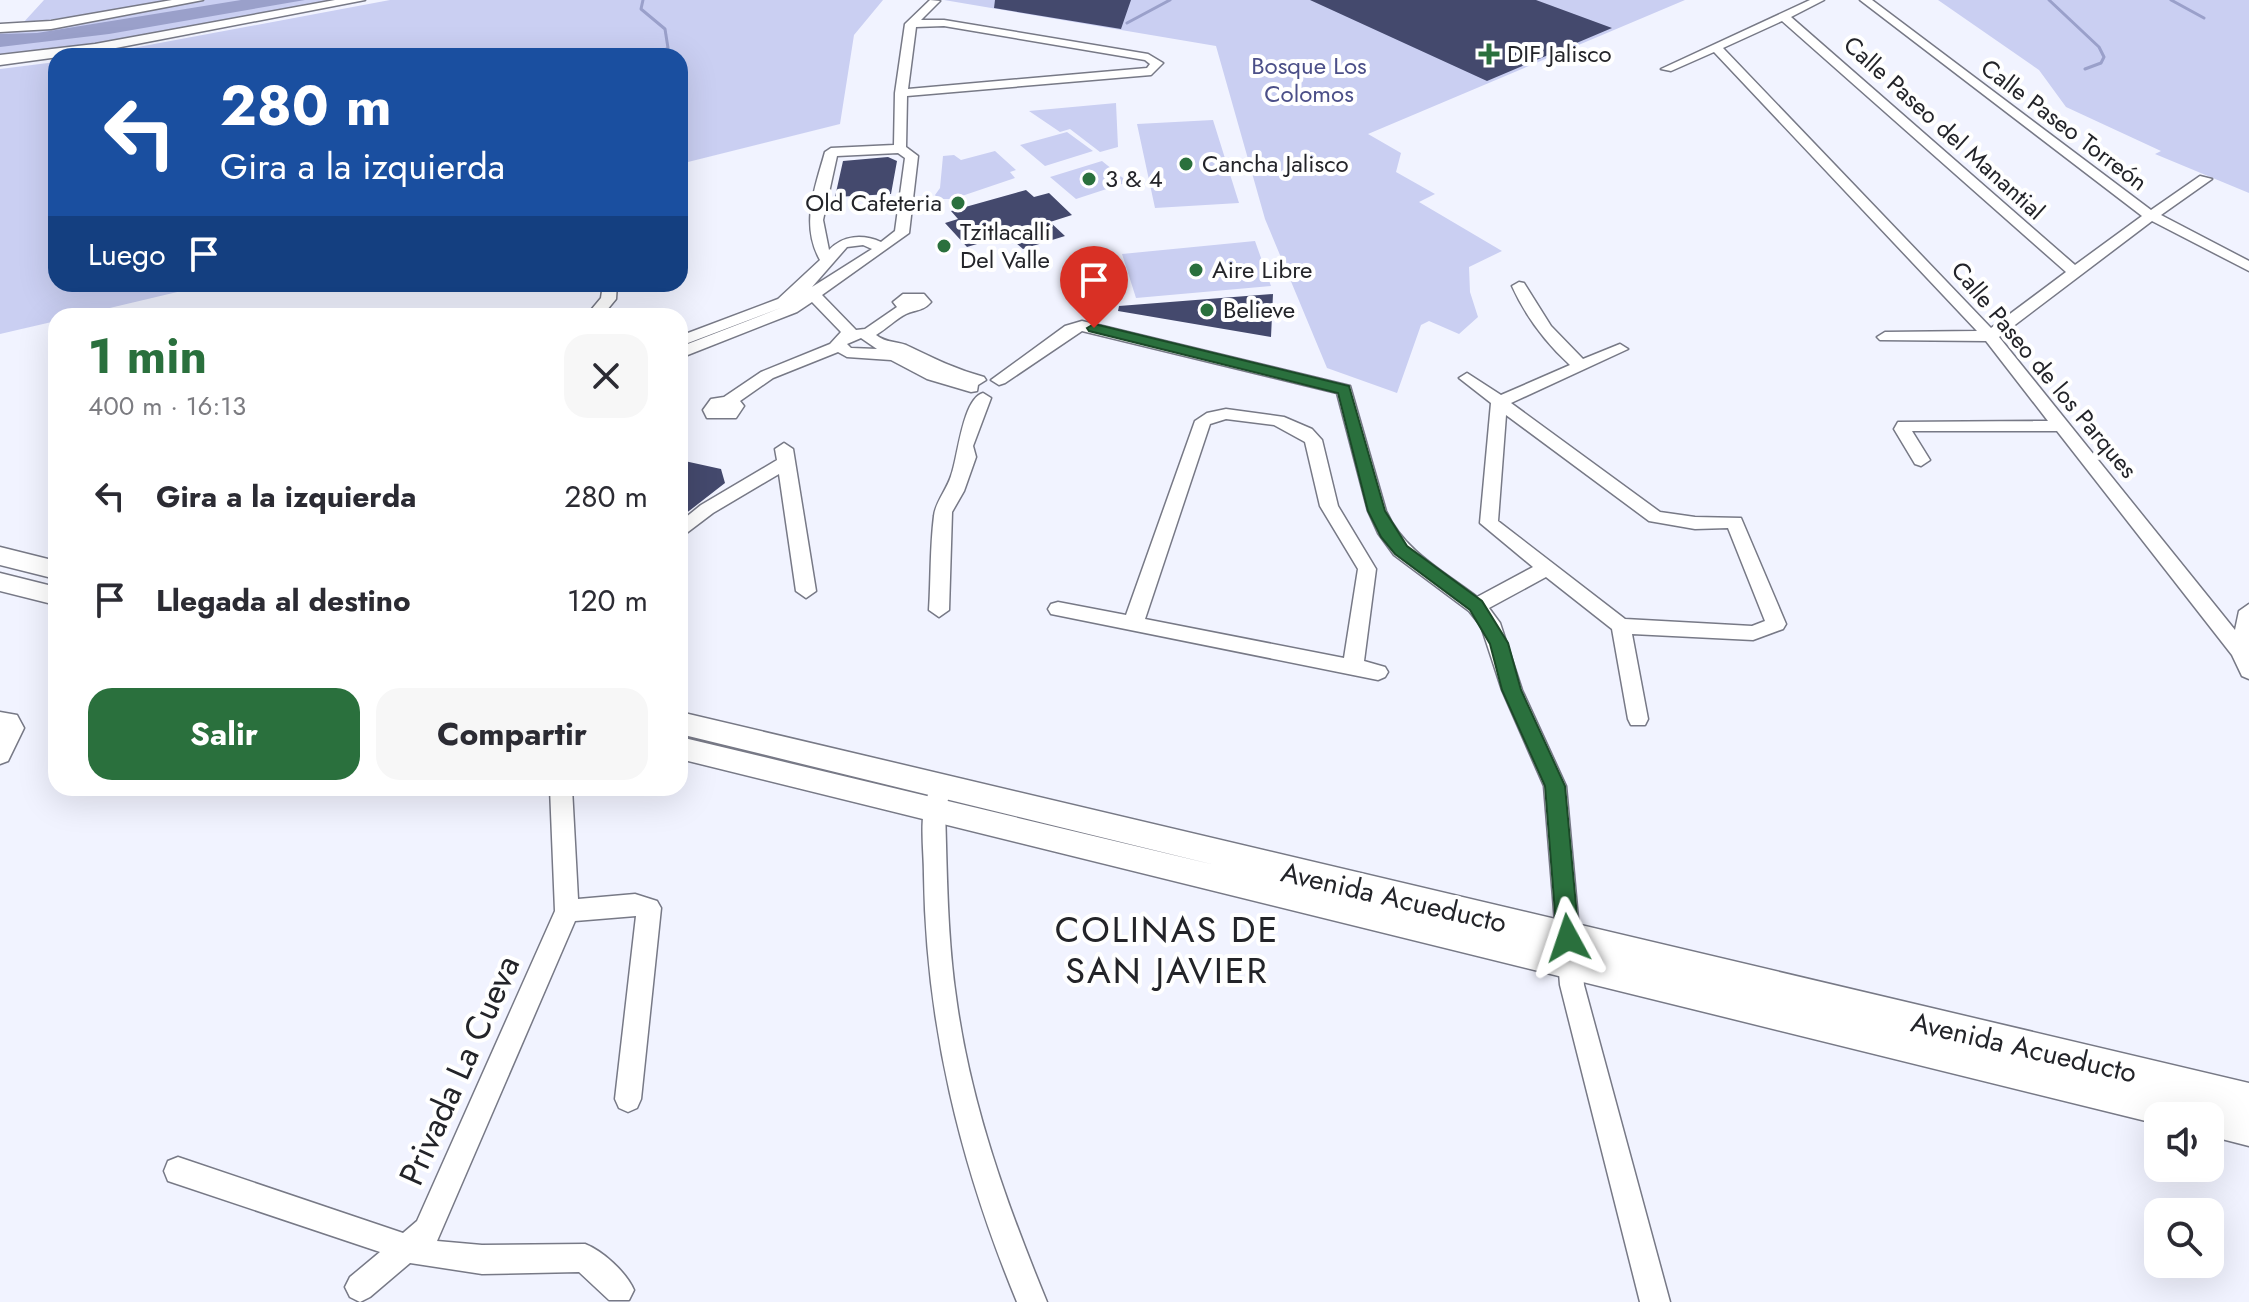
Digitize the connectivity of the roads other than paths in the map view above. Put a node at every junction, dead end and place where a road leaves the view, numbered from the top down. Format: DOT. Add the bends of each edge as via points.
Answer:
graph roads {
  1 [pos="190,0"];
  2 [pos="196,0"];
  3 [pos="358,0"];
  4 [pos="1819,0"];
  5 [pos="1865,0"];
  6 [pos="935,1"];
  7 [pos="147,9"];
  8 [pos="1783,16"];
  9 [pos="911,24"];
  10 [pos="0,28"];
  11 [pos="1716,47"];
  12 [pos="92,48"];
  13 [pos="48,54"];
  14 [pos="0,60"];
  15 [pos="1667,69"];
  16 [pos="901,93"];
  17 [pos="900,149"];
  18 [pos="2205,179"];
  19 [pos="2149,217"];
  20 [pos="882,248"];
  21 [pos="826,258"];
  22 [pos="2249,267"];
  23 [pos="2075,273"];
  24 [pos="1519,286"];
  25 [pos="805,292"];
  26 [pos="905,308"];
  27 [pos="1990,336"];
  28 [pos="1885,337"];
  29 [pos="688,338"];
  30 [pos="849,340"];
  31 [pos="688,349"];
  32 [pos="1620,349"];
  33 [pos="1581,366"];
  34 [pos="1467,378"];
  35 [pos="977,388"];
  36 [pos="729,401"];
  37 [pos="1499,402"];
  38 [pos="2063,426"];
  39 [pos="1921,460"];
  40 [pos="688,525"];
  41 [pos="1395,544"];
  42 [pos="1359,554"];
  43 [pos="0,556"];
  44 [pos="48,568"];
  45 [pos="1546,569"];
  46 [pos="0,582"];
  47 [pos="806,591"];
  48 [pos="48,594"];
  49 [pos="1476,606"];
  50 [pos="1058,609"];
  51 [pos="939,610"];
  52 [pos="2249,611"];
  53 [pos="1133,624"];
  54 [pos="1621,626"];
  55 [pos="2240,651"];
  56 [pos="1353,667"];
  57 [pos="2249,671"];
  58 [pos="1378,672"];
  59 [pos="1638,719"];
  60 [pos="0,720"];
  61 [pos="688,725"];
  62 [pos="688,750"];
  63 [pos="0,755"];
  64 [pos="561,796"];
  65 [pos="937,798"];
  66 [pos="567,911"];
  67 [pos="1569,951"];
  68 [pos="628,1099"];
  69 [pos="2249,1100"];
  70 [pos="2144,1102"];
  71 [pos="2224,1123"];
  72 [pos="2249,1129"];
  73 [pos="178,1171"];
  74 [pos="406,1250"];
  75 [pos="360,1287"];
  76 [pos="619,1290"];
  77 [pos="1032,1302"];
  78 [pos="1655,1302"];
  1 -- 7 [label="street"];
  2 -- 7 [label="main road"];
  3 -- 12 [label="main road"];
  4 -- 8 [label="street"];
  5 -- 19 [label="street, Calle Paseo Torreón"];
  6 -- 9 [label="street"];
  7 -- 10 [label="main road"];
  8 -- 11 [label="street"];
  8 -- 23 [label="street, Calle Paseo del Manantial"];
  9 -- 16 [label="street"];
  9 -- 16 [label="street" via="944,23 1148,57 1157,63 1151,71"];
  11 -- 15 [label="street"];
  11 -- 27 [label="street, Calle Paseo de los Parques"];
  13 -- 14 [label="main road"];
  16 -- 17 [label="street"];
  17 -- 20 [label="street" via="912,156 902,233"];
  17 -- 21 [label="street" via="831,152 816,213 819,247"];
  18 -- 19 [label="street"];
  19 -- 22 [label="street, Calle Paseo Torreón"];
  19 -- 23 [label="street"];
  20 -- 21 [label="street" via="854,240"];
  20 -- 25 [label="street"];
  21 -- 25 [label="street"];
  23 -- 27 [label="street"];
  24 -- 33 [label="street" via="1549,338"];
  25 -- 29 [label="street"];
  25 -- 30 [label="street"];
  25 -- 31 [label="street" via="768,321"];
  26 -- 30 [label="street"];
  27 -- 28 [label="street"];
  27 -- 38 [label="street, Calle Paseo de los Parques"];
  30 -- 35 [label="street" via="933,376"];
  30 -- 35 [label="street" via="897,347"];
  30 -- 36 [label="street" via="772,381 753,384"];
  32 -- 33 [label="street"];
  33 -- 37 [label="street"];
  34 -- 37 [label="street"];
  35 -- 41 [label="street" via="1003,392 999,380 1070,329 1082,326 1344,390 1377,511"];
  35 -- 51 [label="street" via="964,446 967,457 946,502"];
  37 -- 45 [label="street" via="1489,523"];
  37 -- 54 [label="street" via="1655,517 1735,522 1776,624 1753,633"];
  38 -- 39 [label="street" via="1904,426"];
  38 -- 55 [label="street, Calle Paseo de los Parques"];
  40 -- 47 [label="street" via="785,456"];
  41 -- 42 [label="street"];
  41 -- 49 [label="street"];
  42 -- 53 [label="street" via="1329,506 1308,430 1224,412 1211,414 1203,421"];
  42 -- 56 [label="street" via="1367,569"];
  43 -- 44 [label="main road"];
  45 -- 49 [label="street"];
  45 -- 54 [label="street"];
  46 -- 48 [label="main road"];
  49 -- 67 [label="street" via="1499,643 1512,690 1555,786"];
  50 -- 53 [label="street"];
  52 -- 55 [label="street"];
  53 -- 56 [label="street"];
  54 -- 59 [label="street"];
  55 -- 57 [label="street, Calle Paseo de los Parques"];
  56 -- 58 [label="street"];
  60 -- 63 [label="street" via="10,721 13,728"];
  61 -- 65 [label="main road, Avenida Acueducto"];
  62 -- 65 [label="main road, Avenida Acueducto"];
  64 -- 66 [label="street, Privada La Cueva"];
  65 -- 67 [label="main road, Avenida Acueducto"];
  65 -- 77 [label="street" via="937,932 958,1081 981,1164"];
  66 -- 68 [label="street" via="649,908"];
  66 -- 74 [label="street, Privada La Cueva" via="427,1231"];
  67 -- 69 [label="main road, Avenida Acueducto"];
  67 -- 70 [label="main road, Avenida Acueducto"];
  67 -- 78 [label="street" via="1572,985"];
  71 -- 72 [label="main road"];
  73 -- 74 [label="street"];
  74 -- 75 [label="street, Privada La Cueva"];
  74 -- 76 [label="street" via="438,1256 585,1258"];
}
